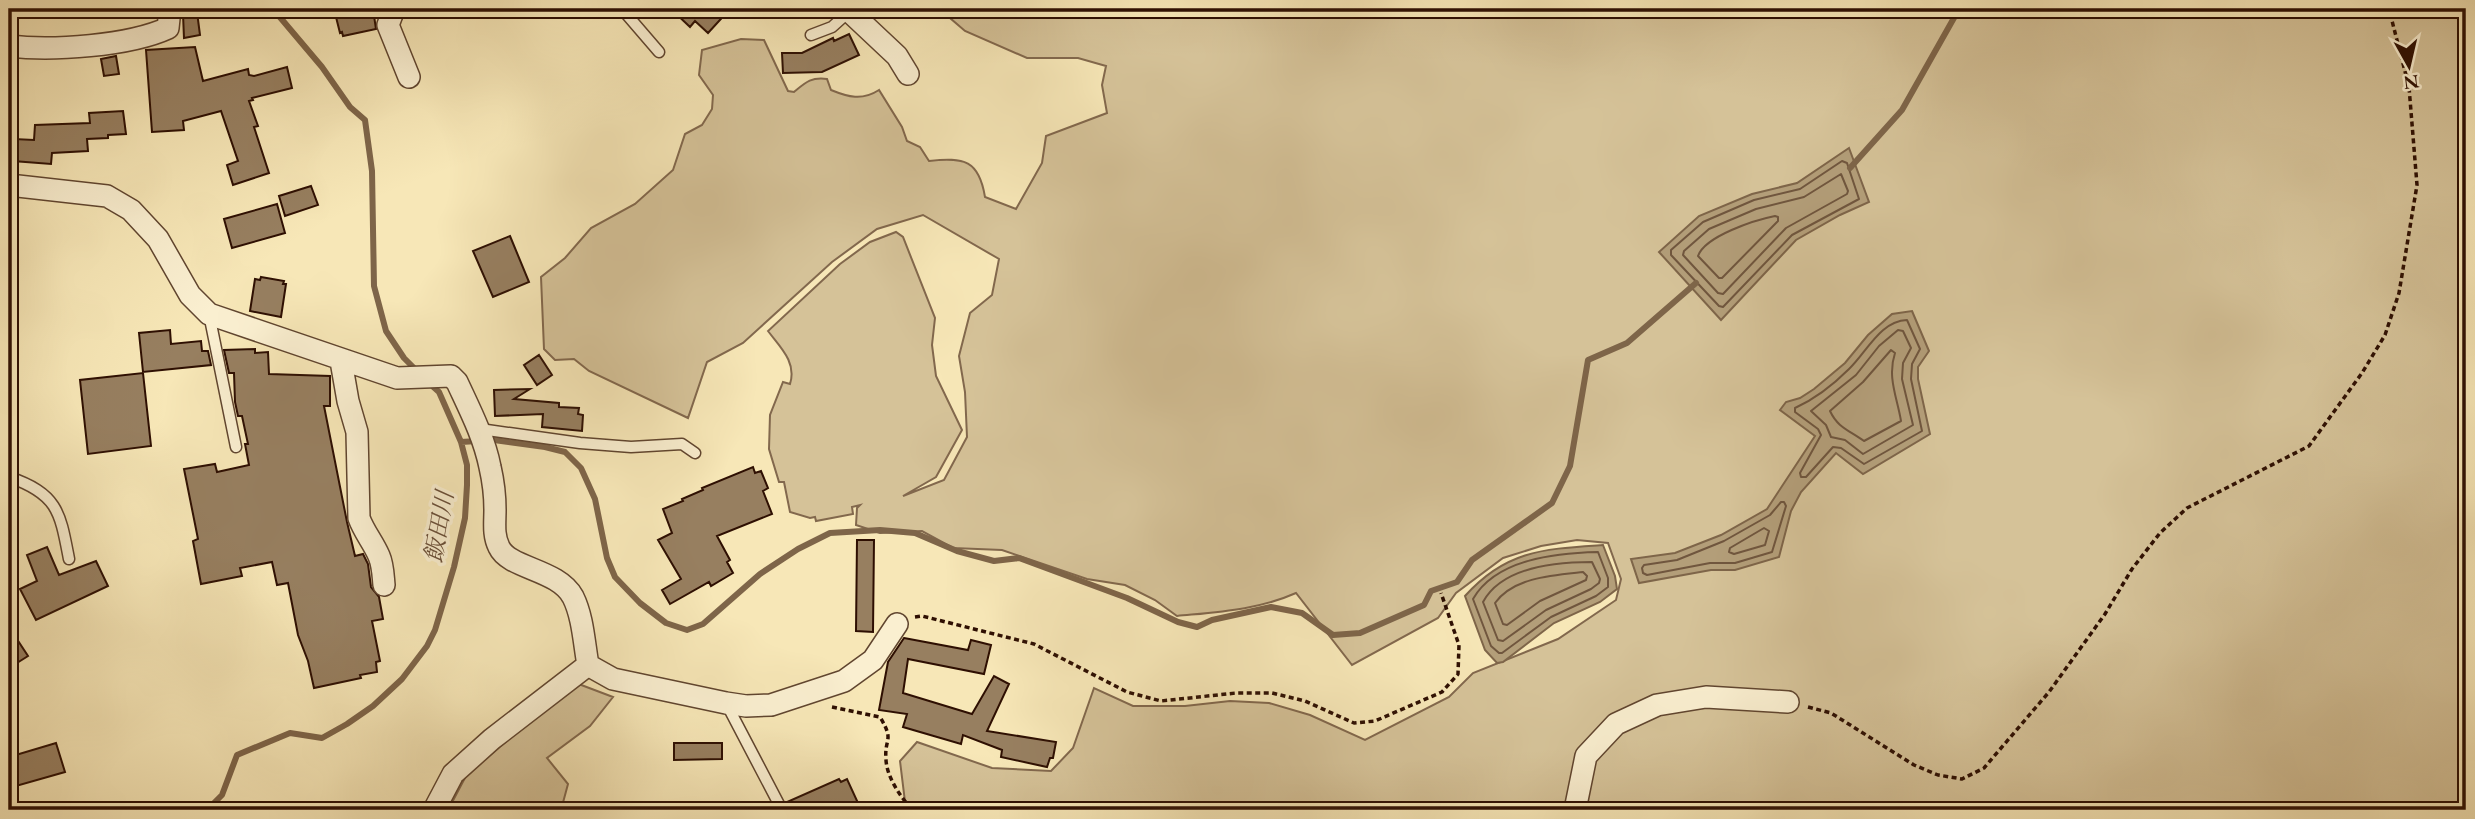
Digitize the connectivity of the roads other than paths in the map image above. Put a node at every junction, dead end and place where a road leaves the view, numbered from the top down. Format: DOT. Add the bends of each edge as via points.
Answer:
graph roads {
  1 [pos="170,9"];
  2 [pos="394,9"];
  3 [pos="622,9"];
  4 [pos="842,9"];
  5 [pos="847,9"];
  6 [pos="811,35"];
  7 [pos="9,46"];
  8 [pos="659,52"];
  9 [pos="908,74"];
  10 [pos="409,77"];
  11 [pos="9,185"];
  12 [pos="209,314"];
  13 [pos="341,361"];
  14 [pos="480,429"];
  15 [pos="236,447"];
  16 [pos="695,453"];
  17 [pos="9,477"];
  18 [pos="69,559"];
  19 [pos="384,585"];
  20 [pos="897,624"];
  21 [pos="588,666"];
  22 [pos="1788,702"];
  23 [pos="726,703"];
  24 [pos="434,810"];
  25 [pos="782,810"];
  26 [pos="1575,810"];
  1 -- 7 [label="street" via="168,28 155,34 102,44"];
  2 -- 10 [label="street" via="388,25"];
  3 -- 8 [label="lane"];
  4 -- 6 [label="lane" via="842,18 832,27"];
  5 -- 9 [label="street" via="897,56"];
  11 -- 12 [label="street" via="107,196 131,210 158,239 190,295"];
  12 -- 13 [label="street"];
  12 -- 15 [label="lane"];
  13 -- 14 [label="street" via="397,378 451,376"];
  13 -- 19 [label="street" via="357,432 359,518 383,565"];
  14 -- 16 [label="lane" via="618,446 682,443"];
  14 -- 21 [label="street" via="490,468 499,549 559,581 572,595"];
  17 -- 18 [label="lane" via="38,490 56,507"];
  20 -- 23 [label="street" via="873,660 844,681 771,705"];
  21 -- 23 [label="street" via="613,679"];
  21 -- 24 [label="street" via="453,774"];
  22 -- 26 [label="street" via="1706,697 1657,705 1616,724 1586,756"];
  23 -- 25 [label="lane"];
}
